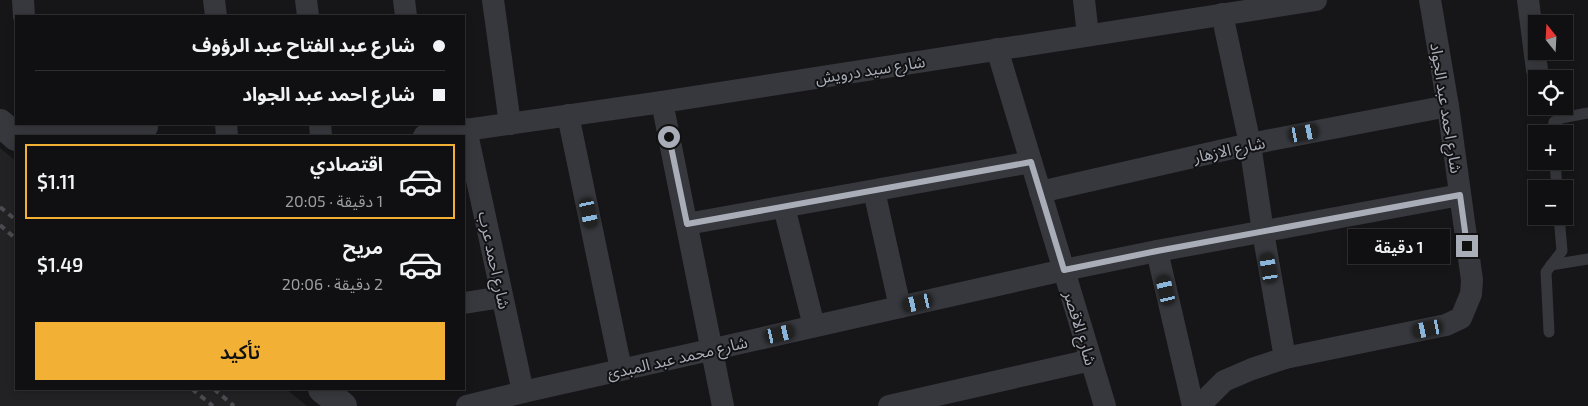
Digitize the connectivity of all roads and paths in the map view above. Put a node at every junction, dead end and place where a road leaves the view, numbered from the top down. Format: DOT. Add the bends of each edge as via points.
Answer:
graph roads {
  1 [pos="24,0"];
  2 [pos="214,0"];
  3 [pos="306,0"];
  4 [pos="404,0"];
  5 [pos="493,0"];
  6 [pos="1084,0"];
  7 [pos="1316,0"];
  8 [pos="1430,0"];
  9 [pos="1528,0"];
  10 [pos="1222,14"];
  11 [pos="24,15"];
  12 [pos="216,15"];
  13 [pos="308,15"];
  14 [pos="406,15"];
  15 [pos="1088,35"];
  16 [pos="997,49"];
  17 [pos="1537,70"];
  18 [pos="662,102"];
  19 [pos="1448,106"];
  20 [pos="1588,113"];
  21 [pos="568,115"];
  22 [pos="0,123"];
  23 [pos="510,124"];
  24 [pos="1554,125"];
  25 [pos="147,127"];
  26 [pos="466,129"];
  27 [pos="23,133"];
  28 [pos="429,135"];
  29 [pos="1250,144"];
  30 [pos="1031,162"];
  31 [pos="874,190"];
  32 [pos="1040,192"];
  33 [pos="1460,195"];
  34 [pos="784,207"];
  35 [pos="687,224"];
  36 [pos="1561,225"];
  37 [pos="1263,232"];
  38 [pos="1157,251"];
  39 [pos="1588,259"];
  40 [pos="1552,265"];
  41 [pos="1064,270"];
  42 [pos="502,297"];
  43 [pos="465,303"];
  44 [pos="900,307"];
  45 [pos="814,326"];
  46 [pos="1549,332"];
  47 [pos="713,349"];
  48 [pos="1285,358"];
  49 [pos="1091,360"];
  50 [pos="621,369"];
  51 [pos="323,390"];
  52 [pos="522,392"];
  53 [pos="343,406"];
  54 [pos="467,406"];
  55 [pos="723,406"];
  56 [pos="889,406"];
  57 [pos="1105,406"];
  58 [pos="1192,406"];
  59 [pos="1198,406"];
  1 -- 11 [label="street"];
  2 -- 12 [label="street"];
  3 -- 13 [label="street"];
  4 -- 14 [label="street"];
  5 -- 23 [label="street"];
  6 -- 15 [label="street"];
  7 -- 10 [label="street, شارع سيد درويش"];
  8 -- 19 [label="street, شارع احمد عبد الجواد"];
  9 -- 17 [label="street"];
  10 -- 15 [label="street, شارع سيد درويش"];
  10 -- 29 [label="street"];
  15 -- 16 [label="street, شارع سيد درويش"];
  16 -- 18 [label="street, شارع سيد درويش"];
  16 -- 30 [label="street, شارع الاقصر"];
  18 -- 21 [label="street, شارع سيد درويش"];
  18 -- 35 [label="street"];
  19 -- 29 [label="street, شارع الازهار"];
  19 -- 33 [label="street, شارع احمد عبد الجواد"];
  20 -- 24 [label="lane" via="1561,118"];
  21 -- 23 [label="street, شارع سيد درويش"];
  21 -- 50 [label="street"];
  22 -- 27 [label="street"];
  23 -- 26 [label="street, شارع سيد درويش"];
  25 -- 27 [label="street"];
  26 -- 28 [label="street, شارع سيد درويش"];
  26 -- 42 [label="street, شارع احمد عرب"];
  29 -- 32 [label="street, شارع الازهار"];
  29 -- 37 [label="street"];
  30 -- 31 [label="street"];
  30 -- 32 [label="street, شارع الاقصر"];
  31 -- 34 [label="street"];
  31 -- 44 [label="street"];
  32 -- 41 [label="street, شارع الاقصر"];
  33 -- 37 [label="street, شارع محمد عبد المبدئ"];
  33 -- 48 [label="street, شارع احمد عبد الجواد" via="1472,280 1468,306 1461,318 1446,325"];
  34 -- 35 [label="street"];
  34 -- 45 [label="street"];
  35 -- 47 [label="street"];
  36 -- 40 [label="lane" via="1562,251"];
  37 -- 38 [label="street, شارع محمد عبد المبدئ"];
  37 -- 48 [label="street"];
  38 -- 41 [label="street, شارع محمد عبد المبدئ"];
  38 -- 58 [label="street"];
  39 -- 40 [label="lane"];
  40 -- 46 [label="lane" via="1546,272"];
  41 -- 44 [label="street, شارع محمد عبد المبدئ"];
  41 -- 49 [label="street, شارع الاقصر"];
  42 -- 43 [label="street"];
  42 -- 52 [label="street, شارع احمد عرب"];
  44 -- 45 [label="street, شارع محمد عبد المبدئ"];
  45 -- 47 [label="street, شارع محمد عبد المبدئ"];
  47 -- 50 [label="street, شارع محمد عبد المبدئ"];
  47 -- 55 [label="street"];
  48 -- 59 [label="street" via="1224,381"];
  49 -- 56 [label="street"];
  49 -- 57 [label="street, شارع الاقصر"];
  50 -- 52 [label="street, شارع محمد عبد المبدئ"];
  51 -- 53 [label="street"];
  52 -- 54 [label="street, شارع محمد عبد المبدئ"];
}
